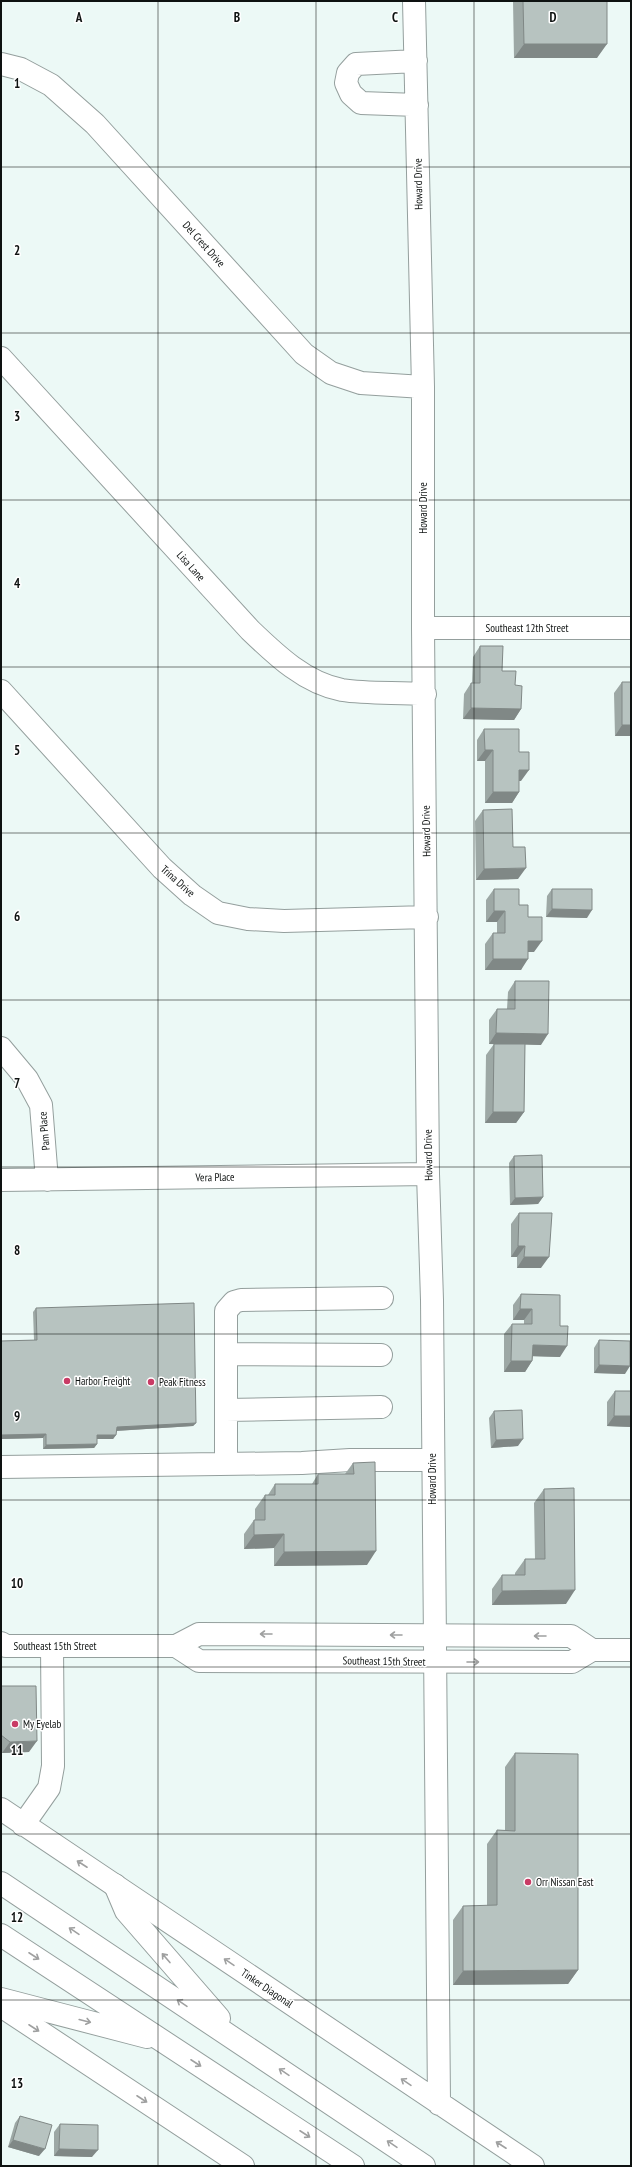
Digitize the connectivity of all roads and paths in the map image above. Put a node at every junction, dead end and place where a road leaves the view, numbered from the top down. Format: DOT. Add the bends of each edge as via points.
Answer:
graph roads {
  1 [pos="414,1"];
  2 [pos="416,61"];
  3 [pos="1,64"];
  4 [pos="416,105"];
  5 [pos="1,358"];
  6 [pos="423,387"];
  7 [pos="423,628"];
  8 [pos="631,628"];
  9 [pos="1,691"];
  10 [pos="425,694"];
  11 [pos="427,917"];
  12 [pos="1,1048"];
  13 [pos="428,1174"];
  14 [pos="1,1180"];
  15 [pos="47,1180"];
  16 [pos="382,1298"];
  17 [pos="226,1354"];
  18 [pos="381,1355"];
  19 [pos="381,1408"];
  20 [pos="226,1410"];
  21 [pos="432,1460"];
  22 [pos="226,1464"];
  23 [pos="1,1467"];
  24 [pos="435,1635"];
  25 [pos="3,1646"];
  26 [pos="52,1646"];
  27 [pos="176,1646"];
  28 [pos="592,1650"];
  29 [pos="631,1650"];
  30 [pos="434,1662"];
  31 [pos="1,1809"];
  32 [pos="23,1825"];
  33 [pos="1,1883"];
  34 [pos="115,1886"];
  35 [pos="1,1935"];
  36 [pos="1,1999"];
  37 [pos="1,2006"];
  38 [pos="238,2040"];
  39 [pos="164,2041"];
  40 [pos="439,2104"];
  41 [pos="243,2166"];
  42 [pos="353,2166"];
  43 [pos="424,2166"];
  44 [pos="533,2166"];
  1 -- 2 [label="main road, Howard Drive"];
  2 -- 4 [label="main road, Howard Drive"];
  2 -- 4 [label="main road" via="356,64 348,73 346,83 350,94 361,103"];
  3 -- 6 [label="main road, Del Crest Drive" via="21,69 51,85 95,124 304,354 331,373 361,383"];
  4 -- 6 [label="main road, Howard Drive"];
  5 -- 10 [label="main road, Lisa Lane" via="250,630 282,660 314,680 341,690"];
  6 -- 7 [label="main road, Howard Drive"];
  7 -- 8 [label="main road, Southeast 12th Street"];
  7 -- 10 [label="main road, Howard Drive"];
  9 -- 11 [label="main road, Trina Drive" via="162,868 192,895 218,913 248,919 284,921"];
  10 -- 11 [label="main road, Howard Drive"];
  11 -- 13 [label="main road, Howard Drive"];
  12 -- 15 [label="main road, Pam Place" via="28,1079 41,1105"];
  13 -- 15 [label="main road, Vera Place"];
  13 -- 21 [label="main road, Howard Drive" via="432,1300"];
  14 -- 15 [label="main road, Vera Place"];
  16 -- 17 [label="main road" via="234,1302 226,1311"];
  17 -- 18 [label="main road"];
  17 -- 20 [label="main road"];
  19 -- 20 [label="main road"];
  20 -- 22 [label="main road"];
  21 -- 22 [label="main road"];
  21 -- 24 [label="main road, Howard Drive"];
  22 -- 23 [label="main road"];
  24 -- 27 [label="main road, Southeast 15th Street, one-way" via="199,1634"];
  28 -- 24 [label="main road, Southeast 15th Street, one-way" via="571,1636"];
  24 -- 30 [label="main road, Howard Drive"];
  25 -- 26 [label="main road, Southeast 15th Street"];
  26 -- 27 [label="main road, Southeast 15th Street"];
  26 -- 32 [label="main road" via="53,1766 49,1788"];
  27 -- 30 [label="main road, Southeast 15th Street" via="199,1661"];
  28 -- 29 [label="main road"];
  30 -- 28 [label="main road, Southeast 15th Street, one-way" via="572,1662"];
  30 -- 40 [label="main road, Howard Drive"];
  31 -- 32 [label="main road, Tinker Diagonal"];
  34 -- 32 [label="main road, Tinker Diagonal, one-way"];
  38 -- 33 [label="main road, one-way"];
  38 -- 34 [label="main road, one-way" via="126,1911"];
  40 -- 34 [label="main road, Tinker Diagonal, one-way"];
  35 -- 39 [label="main road, one-way"];
  36 -- 39 [label="main road, one-way"];
  37 -- 41 [label="main road, one-way"];
  43 -- 38 [label="main road, one-way"];
  39 -- 42 [label="main road, one-way"];
  44 -- 40 [label="main road, Tinker Diagonal, one-way"];
}
